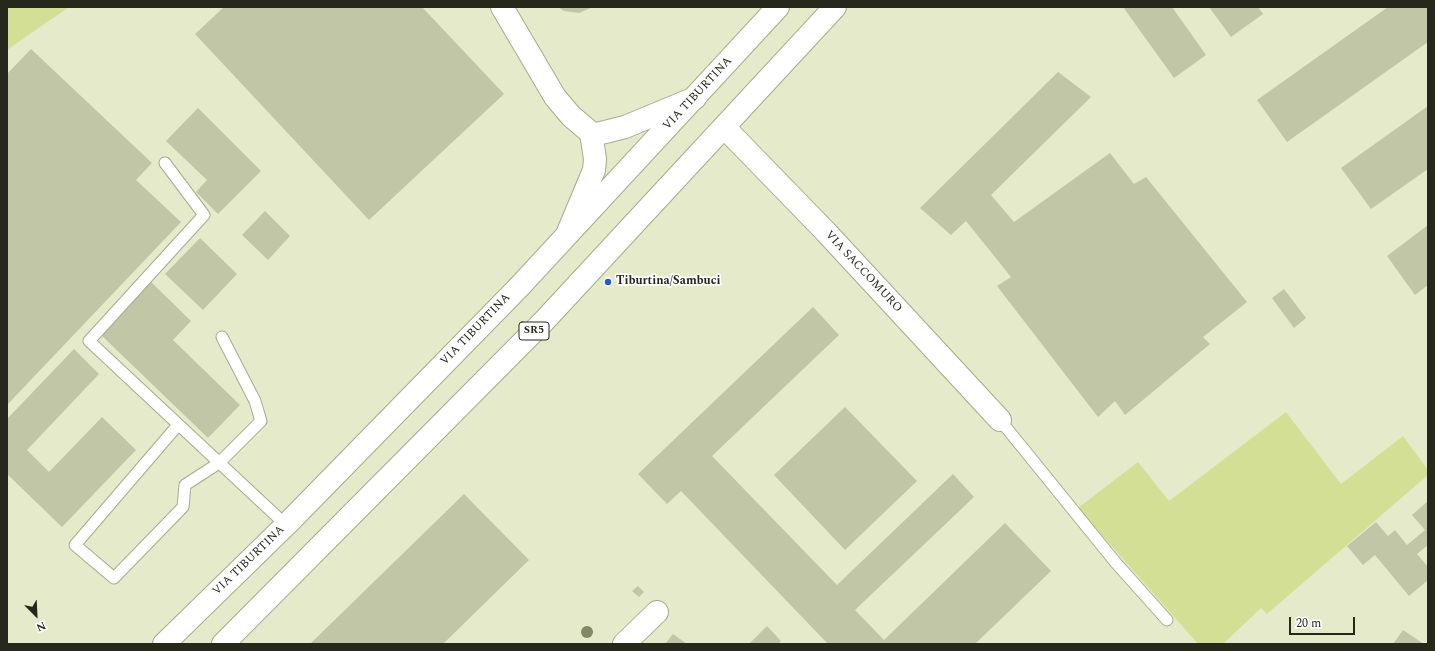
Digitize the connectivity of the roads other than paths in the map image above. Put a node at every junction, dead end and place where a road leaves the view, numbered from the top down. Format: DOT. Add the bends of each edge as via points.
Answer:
graph roads {
  1 [pos="502,7"];
  2 [pos="778,7"];
  3 [pos="835,7"];
  4 [pos="695,98"];
  5 [pos="724,127"];
  6 [pos="591,133"];
  7 [pos="165,163"];
  8 [pos="565,238"];
  9 [pos="222,337"];
  10 [pos="1000,420"];
  11 [pos="178,425"];
  12 [pos="219,463"];
  13 [pos="286,525"];
  14 [pos="657,612"];
  15 [pos="1167,620"];
  16 [pos="164,644"];
  17 [pos="223,644"];
  18 [pos="624,644"];
  1 -- 6 [label="main road" via="555,97 571,116"];
  2 -- 4 [label="main road, VIA TIBURTINA"];
  3 -- 5 [label="main road, SR5"];
  4 -- 6 [label="main road" via="625,127 597,134"];
  4 -- 8 [label="main road, VIA TIBURTINA"];
  5 -- 10 [label="main road, VIA SACCOMURO" via="826,232"];
  5 -- 17 [label="main road, SR5" via="544,321"];
  6 -- 8 [label="main road" via="594,170"];
  7 -- 11 [label="lane" via="204,215 89,341"];
  8 -- 13 [label="main road, VIA TIBURTINA"];
  9 -- 12 [label="lane" via="255,401 261,421"];
  10 -- 15 [label="lane" via="1116,563"];
  11 -- 12 [label="lane"];
  11 -- 12 [label="lane" via="75,545 114,578 183,507 185,486"];
  12 -- 13 [label="lane"];
  13 -- 16 [label="main road, VIA TIBURTINA"];
  14 -- 18 [label="main road"];
}
